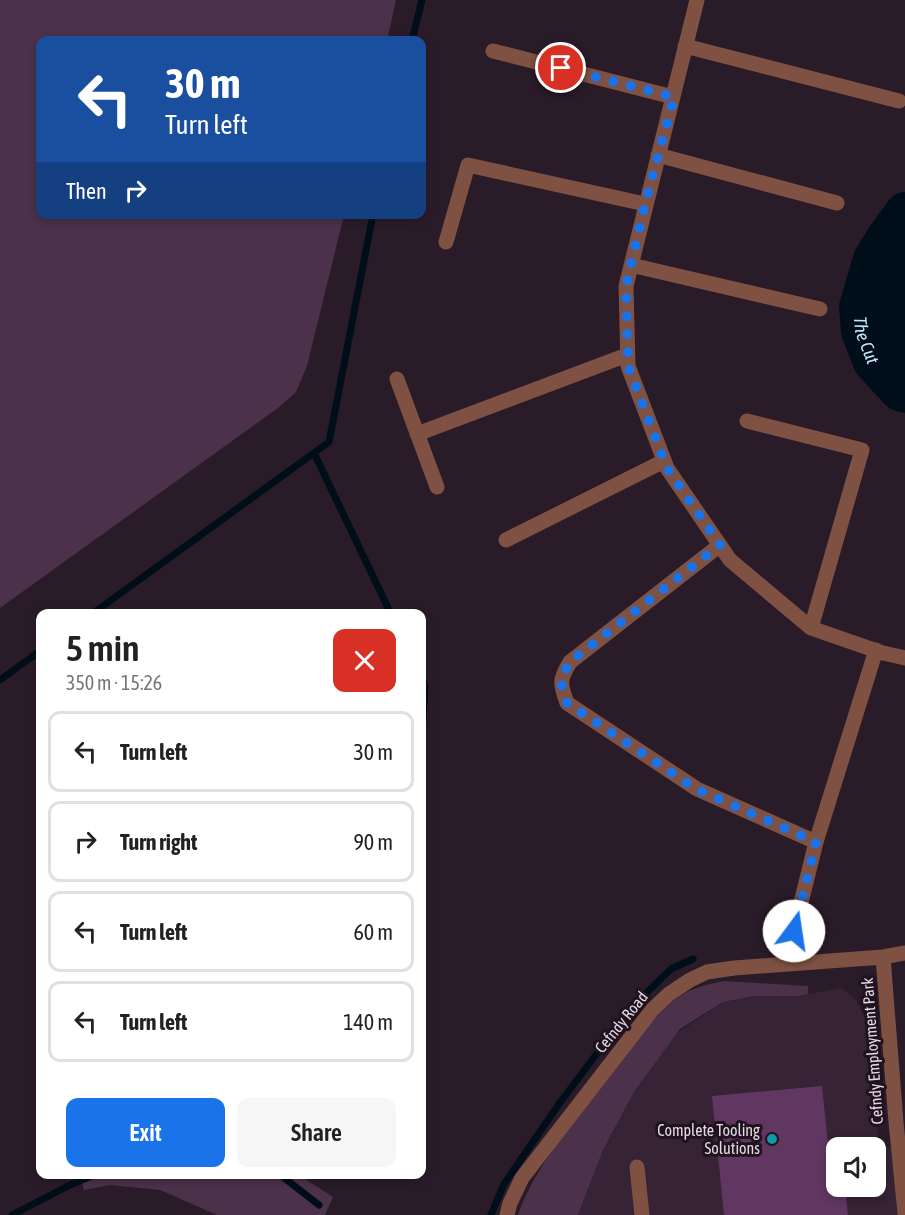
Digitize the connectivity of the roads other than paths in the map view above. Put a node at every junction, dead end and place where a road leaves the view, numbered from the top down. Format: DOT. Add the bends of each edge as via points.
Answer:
graph roads {
  1 [pos="697,0"];
  2 [pos="685,46"];
  3 [pos="493,51"];
  4 [pos="674,97"];
  5 [pos="899,101"];
  6 [pos="658,155"];
  7 [pos="837,203"];
  8 [pos="645,204"];
  9 [pos="446,242"];
  10 [pos="631,265"];
  11 [pos="820,309"];
  12 [pos="627,355"];
  13 [pos="397,379"];
  14 [pos="747,421"];
  15 [pos="417,434"];
  16 [pos="664,461"];
  17 [pos="437,487"];
  18 [pos="506,540"];
  19 [pos="720,545"];
  20 [pos="811,628"];
  21 [pos="876,650"];
  22 [pos="905,658"];
  23 [pos="816,842"];
  24 [pos="794,931"];
  25 [pos="905,953"];
  26 [pos="883,957"];
  27 [pos="637,1167"];
  28 [pos="905,1213"];
  29 [pos="507,1215"];
  30 [pos="642,1215"];
  1 -- 2 [label="street"];
  2 -- 4 [label="street"];
  2 -- 5 [label="street"];
  3 -- 4 [label="street"];
  4 -- 6 [label="street"];
  6 -- 7 [label="street"];
  6 -- 8 [label="street"];
  8 -- 9 [label="street" via="468,165"];
  8 -- 10 [label="street"];
  10 -- 11 [label="street"];
  10 -- 12 [label="street" via="626,286"];
  12 -- 15 [label="street"];
  12 -- 16 [label="street"];
  13 -- 15 [label="street"];
  14 -- 20 [label="street" via="862,450"];
  15 -- 17 [label="street"];
  16 -- 18 [label="street"];
  16 -- 19 [label="street"];
  19 -- 20 [label="street" via="730,560"];
  19 -- 23 [label="street" via="570,662 562,675 562,688 567,703 696,789"];
  20 -- 21 [label="street"];
  21 -- 22 [label="street"];
  21 -- 23 [label="street"];
  23 -- 24 [label="street"];
  25 -- 26 [label="street, Cefndy Road"];
  26 -- 28 [label="street, Cefndy Employment Park"];
  26 -- 29 [label="street, Cefndy Road" via="707,972 669,994 652,1010 522,1178"];
  27 -- 30 [label="street"];
}
